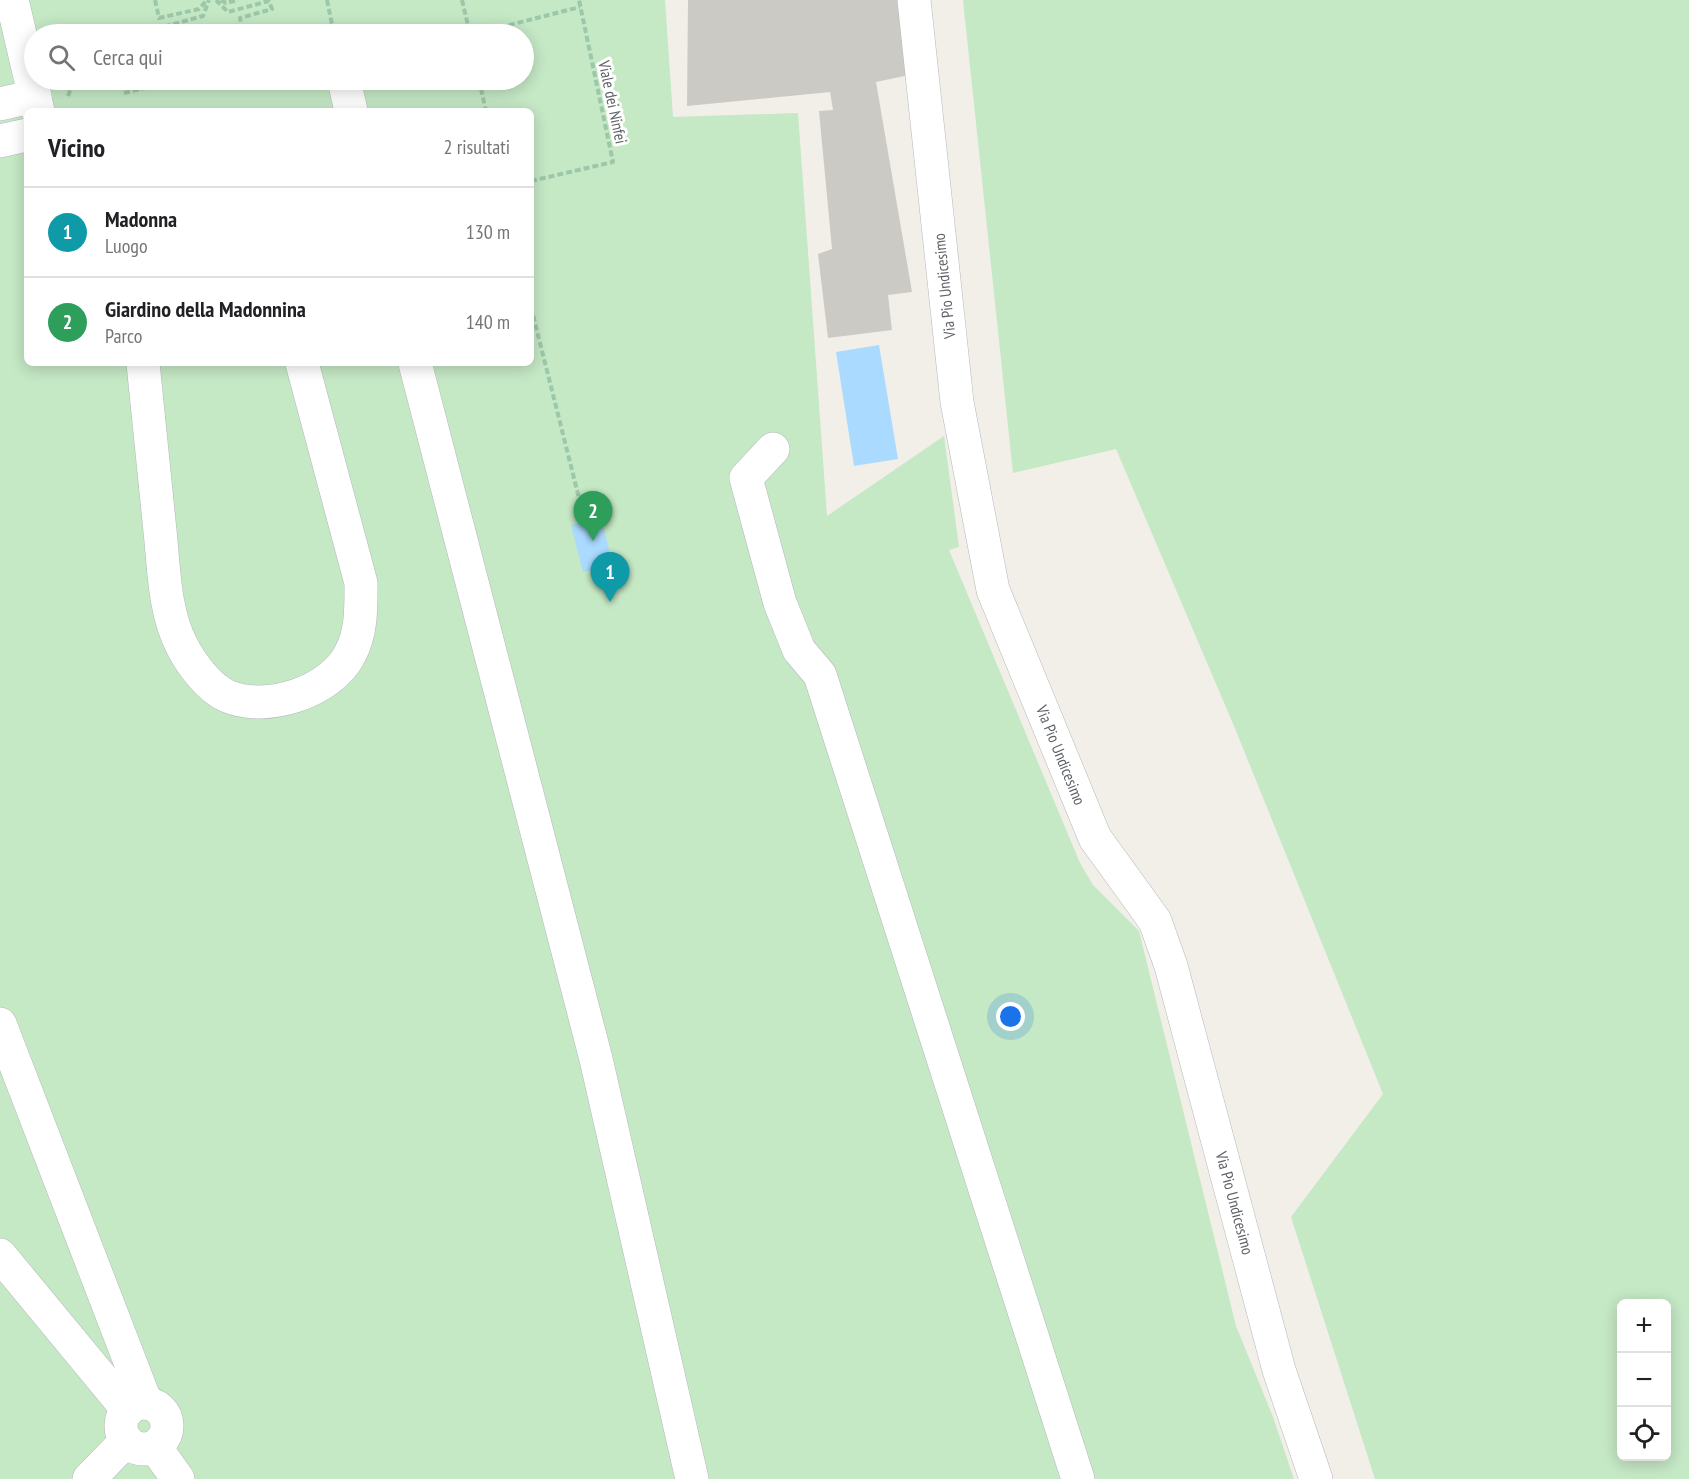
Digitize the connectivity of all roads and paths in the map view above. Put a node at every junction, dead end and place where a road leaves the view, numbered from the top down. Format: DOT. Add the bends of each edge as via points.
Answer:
graph roads {
  1 [pos="12,0"];
  2 [pos="155,0"];
  3 [pos="208,0"];
  4 [pos="219,0"];
  5 [pos="238,0"];
  6 [pos="327,0"];
  7 [pos="462,0"];
  8 [pos="579,0"];
  9 [pos="914,0"];
  10 [pos="580,7"];
  11 [pos="174,24"];
  12 [pos="241,24"];
  13 [pos="332,24"];
  14 [pos="469,24"];
  15 [pos="512,24"];
  16 [pos="24,49"];
  17 [pos="70,90"];
  18 [pos="136,90"];
  19 [pos="346,90"];
  20 [pos="481,90"];
  21 [pos="124,93"];
  22 [pos="68,96"];
  23 [pos="37,103"];
  24 [pos="0,104"];
  25 [pos="350,108"];
  26 [pos="485,108"];
  27 [pos="24,136"];
  28 [pos="0,141"];
  29 [pos="534,180"];
  30 [pos="534,319"];
  31 [pos="142,366"];
  32 [pos="303,366"];
  33 [pos="417,366"];
  34 [pos="773,449"];
  35 [pos="583,514"];
  36 [pos="0,1024"];
  37 [pos="0,1255"];
  38 [pos="139,1425"];
  39 [pos="89,1479"];
  40 [pos="178,1479"];
  41 [pos="692,1479"];
  42 [pos="1078,1479"];
  43 [pos="1316,1479"];
  1 -- 16 [label="street"];
  2 -- 3 [label="path" via="159,18 199,9"];
  3 -- 11 [label="path" via="203,16"];
  4 -- 5 [label="path"];
  4 -- 12 [label="path" via="228,12 269,1 272,9 240,18"];
  6 -- 13 [label="path"];
  7 -- 14 [label="path"];
  8 -- 10 [label="path, Viale dei Ninfei"];
  9 -- 43 [label="street, Via Pio Undicesimo" via="957,402 993,590 1095,838 1155,921 1172,966 1279,1370"];
  10 -- 15 [label="path"];
  10 -- 29 [label="path, Viale dei Ninfei" via="613,162"];
  17 -- 22 [label="path"];
  18 -- 21 [label="path"];
  19 -- 25 [label="street"];
  20 -- 26 [label="path"];
  23 -- 24 [label="street"];
  27 -- 28 [label="street"];
  30 -- 35 [label="path"];
  31 -- 32 [label="street" via="167,599 181,645 204,677 226,696 249,703 299,695 330,681 350,654 362,615 361,583"];
  33 -- 41 [label="street" via="596,1059"];
  34 -- 42 [label="street" via="746,478 780,603 799,650 820,675"];
  36 -- 38 [label="street"];
  37 -- 38 [label="street"];
  38 -- 39 [label="street"];
  38 -- 40 [label="street"];
}
